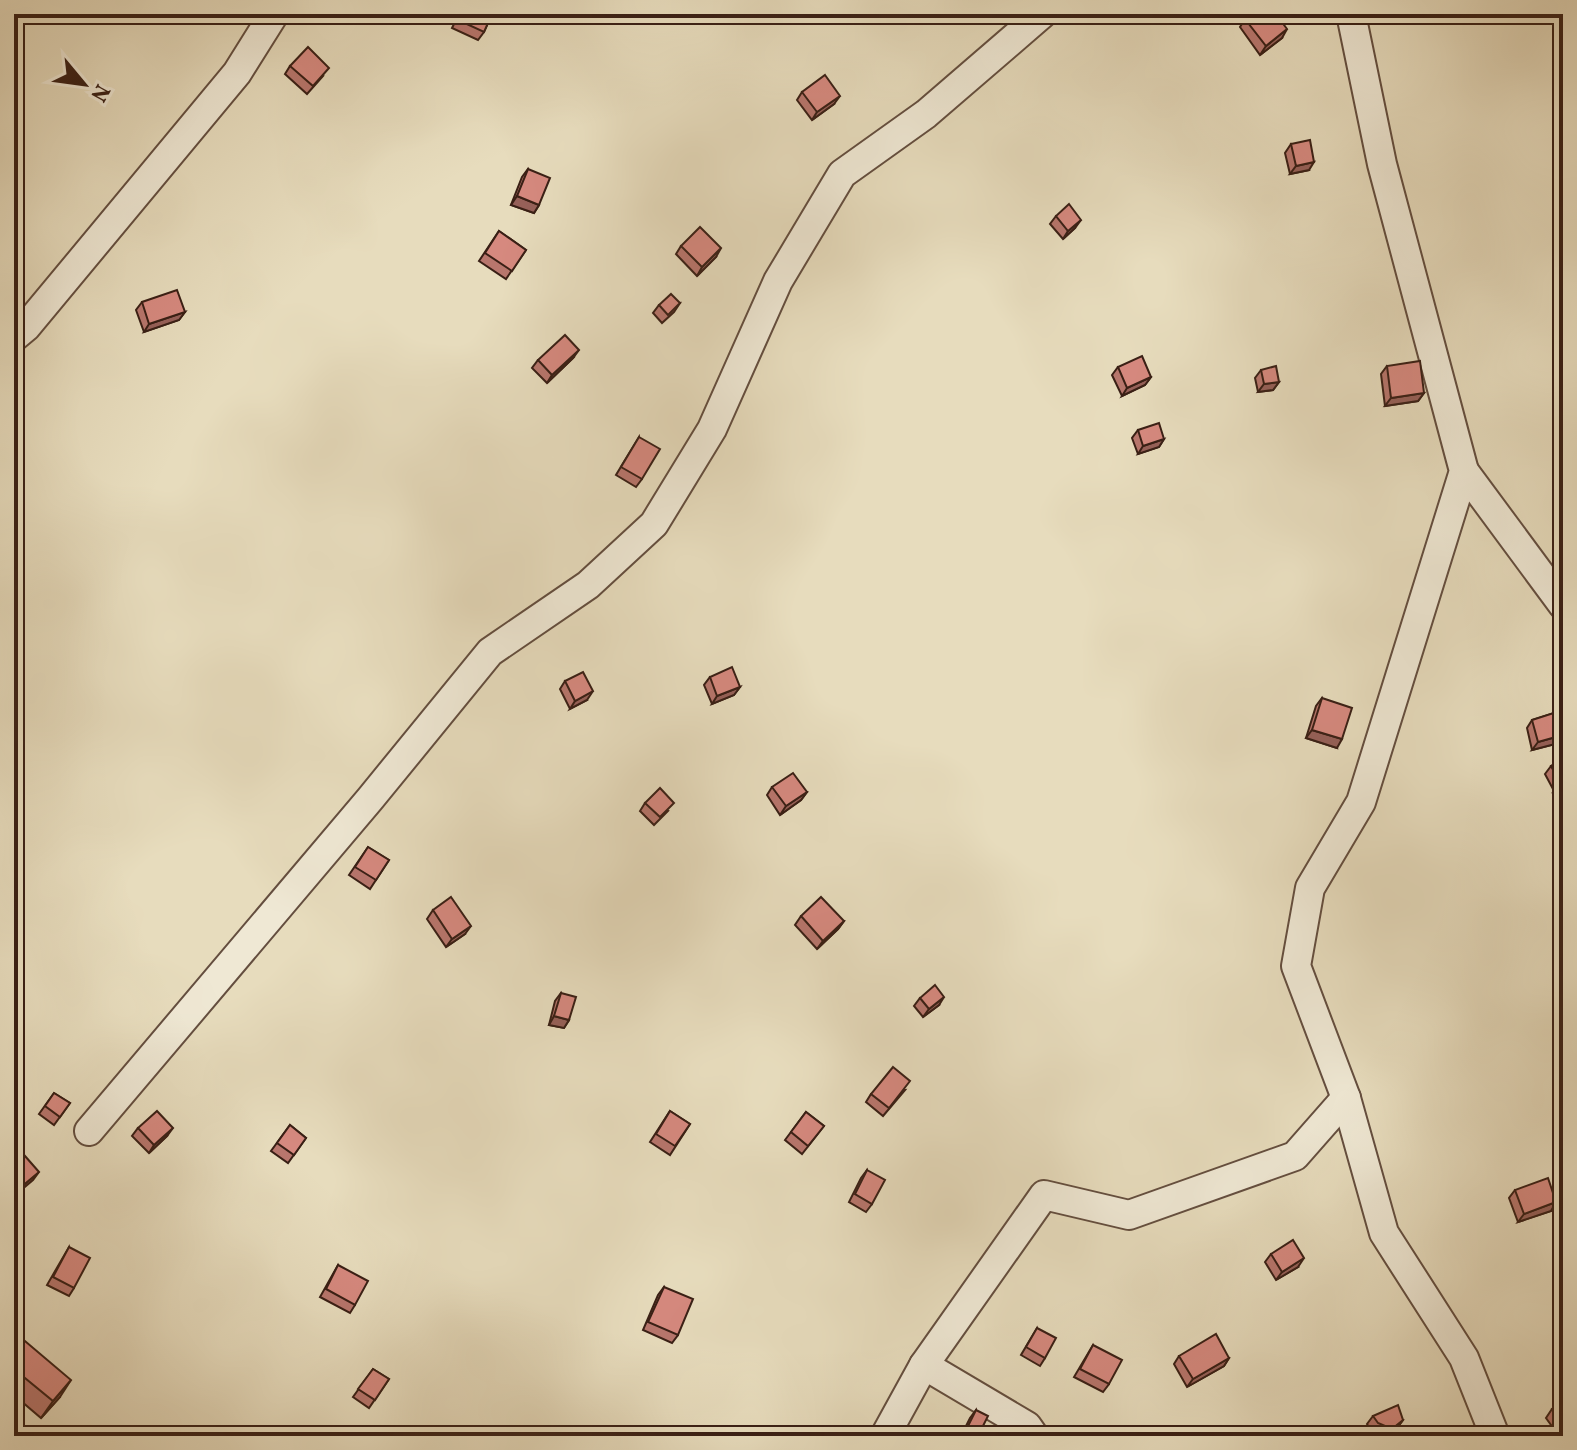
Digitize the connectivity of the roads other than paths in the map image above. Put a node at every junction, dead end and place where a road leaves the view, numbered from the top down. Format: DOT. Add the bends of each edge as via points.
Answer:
graph roads {
  1 [pos="274,14"];
  2 [pos="1042,14"];
  3 [pos="1351,14"];
  4 [pos="14,337"];
  5 [pos="1464,471"];
  6 [pos="1563,605"];
  7 [pos="1346,1098"];
  8 [pos="89,1131"];
  9 [pos="924,1365"];
  10 [pos="885,1436"];
  11 [pos="1034,1436"];
  12 [pos="1495,1436"];
  1 -- 4 [label="street" via="237,73"];
  2 -- 8 [label="street" via="926,114 842,174 778,281 712,429 654,524 588,585 490,652"];
  3 -- 5 [label="street" via="1382,164"];
  5 -- 6 [label="street"];
  5 -- 7 [label="street" via="1361,802 1310,888 1296,966"];
  7 -- 9 [label="street" via="1295,1156 1129,1215 1044,1195"];
  7 -- 12 [label="street" via="1384,1233 1464,1358"];
  9 -- 10 [label="street"];
  9 -- 11 [label="street" via="1027,1426"];
}
